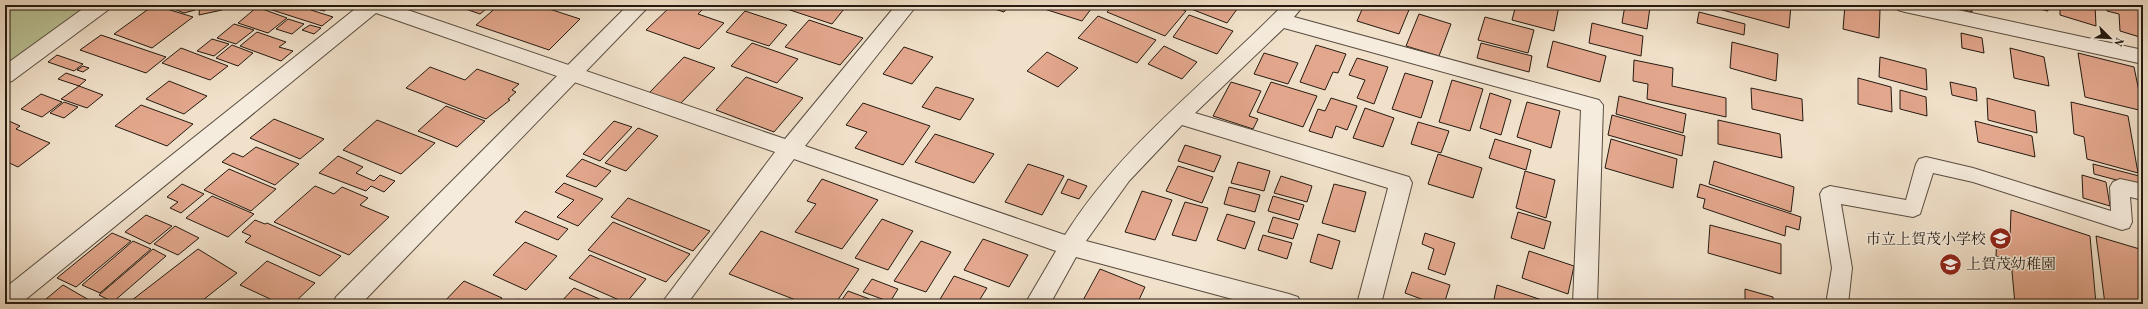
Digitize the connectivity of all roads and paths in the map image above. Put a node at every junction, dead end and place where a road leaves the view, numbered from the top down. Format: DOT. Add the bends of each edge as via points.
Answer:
graph roads {
  1 [pos="101,5"];
  2 [pos="373,5"];
  3 [pos="640,5"];
  4 [pos="907,5"];
  5 [pos="1908,6"];
  6 [pos="1287,13"];
  7 [pos="2143,57"];
  8 [pos="572,75"];
  9 [pos="5,76"];
  10 [pos="1179,116"];
  11 [pos="789,150"];
  12 [pos="2143,192"];
  13 [pos="1070,246"];
  14 [pos="5,302"];
  15 [pos="345,304"];
  16 [pos="674,304"];
  17 [pos="1036,304"];
  18 [pos="1289,304"];
  19 [pos="1369,304"];
  20 [pos="1585,304"];
  21 [pos="1837,304"];
  1 -- 9 [label="street"];
  2 -- 8 [label="street"];
  2 -- 14 [label="street"];
  3 -- 8 [label="street"];
  4 -- 11 [label="street"];
  5 -- 7 [label="street"];
  6 -- 10 [label="street"];
  6 -- 20 [label="street" via="1592,105"];
  8 -- 11 [label="street"];
  8 -- 15 [label="street"];
  10 -- 13 [label="street" via="1121,175"];
  10 -- 19 [label="street" via="1401,183"];
  11 -- 13 [label="street"];
  11 -- 16 [label="street"];
  12 -- 21 [label="lane" via="2120,187 2122,222 1926,164 1913,209 1830,194 1842,268"];
  13 -- 17 [label="street"];
  13 -- 18 [label="street"];
}
